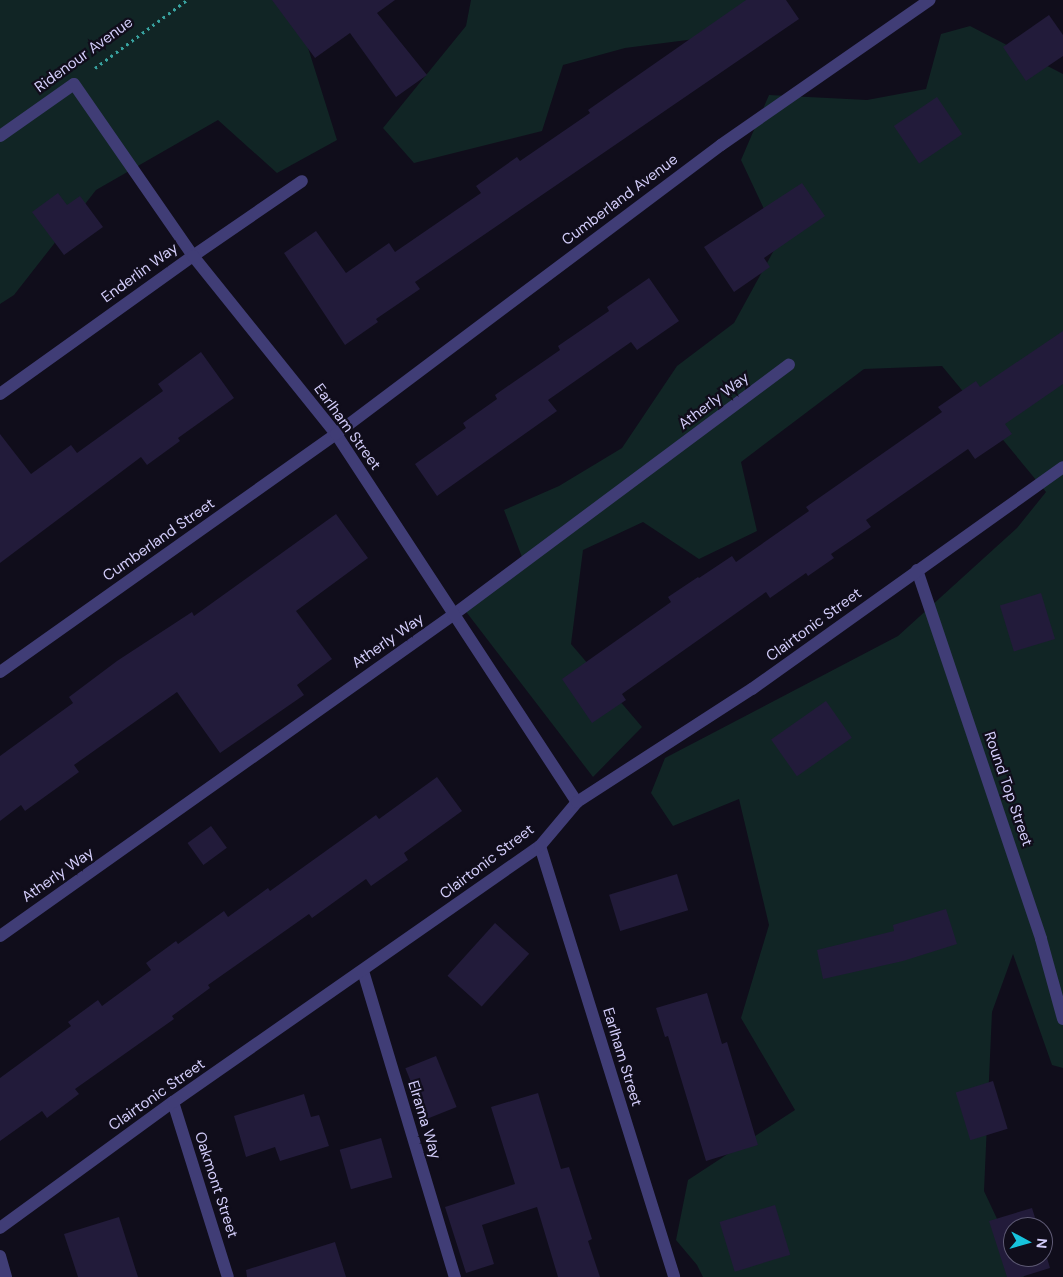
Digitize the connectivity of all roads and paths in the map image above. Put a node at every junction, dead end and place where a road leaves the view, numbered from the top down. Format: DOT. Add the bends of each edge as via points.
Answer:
graph roads {
  1 [pos="187,0"];
  2 [pos="930,0"];
  3 [pos="74,84"];
  4 [pos="0,136"];
  5 [pos="302,181"];
  6 [pos="193,256"];
  7 [pos="790,366"];
  8 [pos="0,394"];
  9 [pos="336,434"];
  10 [pos="1063,466"];
  11 [pos="917,570"];
  12 [pos="453,615"];
  13 [pos="0,672"];
  14 [pos="577,802"];
  15 [pos="540,846"];
  16 [pos="0,936"];
  17 [pos="362,971"];
  18 [pos="1063,1019"];
  19 [pos="173,1102"];
  20 [pos="0,1228"];
  21 [pos="0,1256"];
  22 [pos="6,1277"];
  23 [pos="228,1277"];
  24 [pos="455,1277"];
  25 [pos="674,1277"];
  1 -- 3 [label="path, Ridenour Avenue"];
  2 -- 9 [label="street, Cumberland Avenue" via="721,144"];
  3 -- 4 [label="street, Ridenour Avenue"];
  3 -- 6 [label="street, Earlham Street"];
  5 -- 6 [label="street, Enderlin Way"];
  6 -- 8 [label="street, Enderlin Way"];
  6 -- 9 [label="street, Earlham Street"];
  7 -- 12 [label="street, Atherly Way"];
  9 -- 12 [label="street, Earlham Street"];
  9 -- 13 [label="street, Cumberland Street"];
  10 -- 11 [label="street, Clairtonic Street"];
  11 -- 14 [label="street, Clairtonic Street" via="752,689"];
  11 -- 18 [label="street, Round Top Street" via="1041,938"];
  12 -- 14 [label="street, Earlham Street"];
  12 -- 16 [label="street, Atherly Way"];
  14 -- 15 [label="street, Clairtonic Street"];
  15 -- 17 [label="street, Clairtonic Street"];
  15 -- 25 [label="street, Earlham Street"];
  17 -- 19 [label="street, Clairtonic Street"];
  17 -- 24 [label="street, Elrama Way"];
  19 -- 20 [label="street, Clairtonic Street"];
  19 -- 23 [label="street, Oakmont Street"];
  21 -- 22 [label="street"];
}
